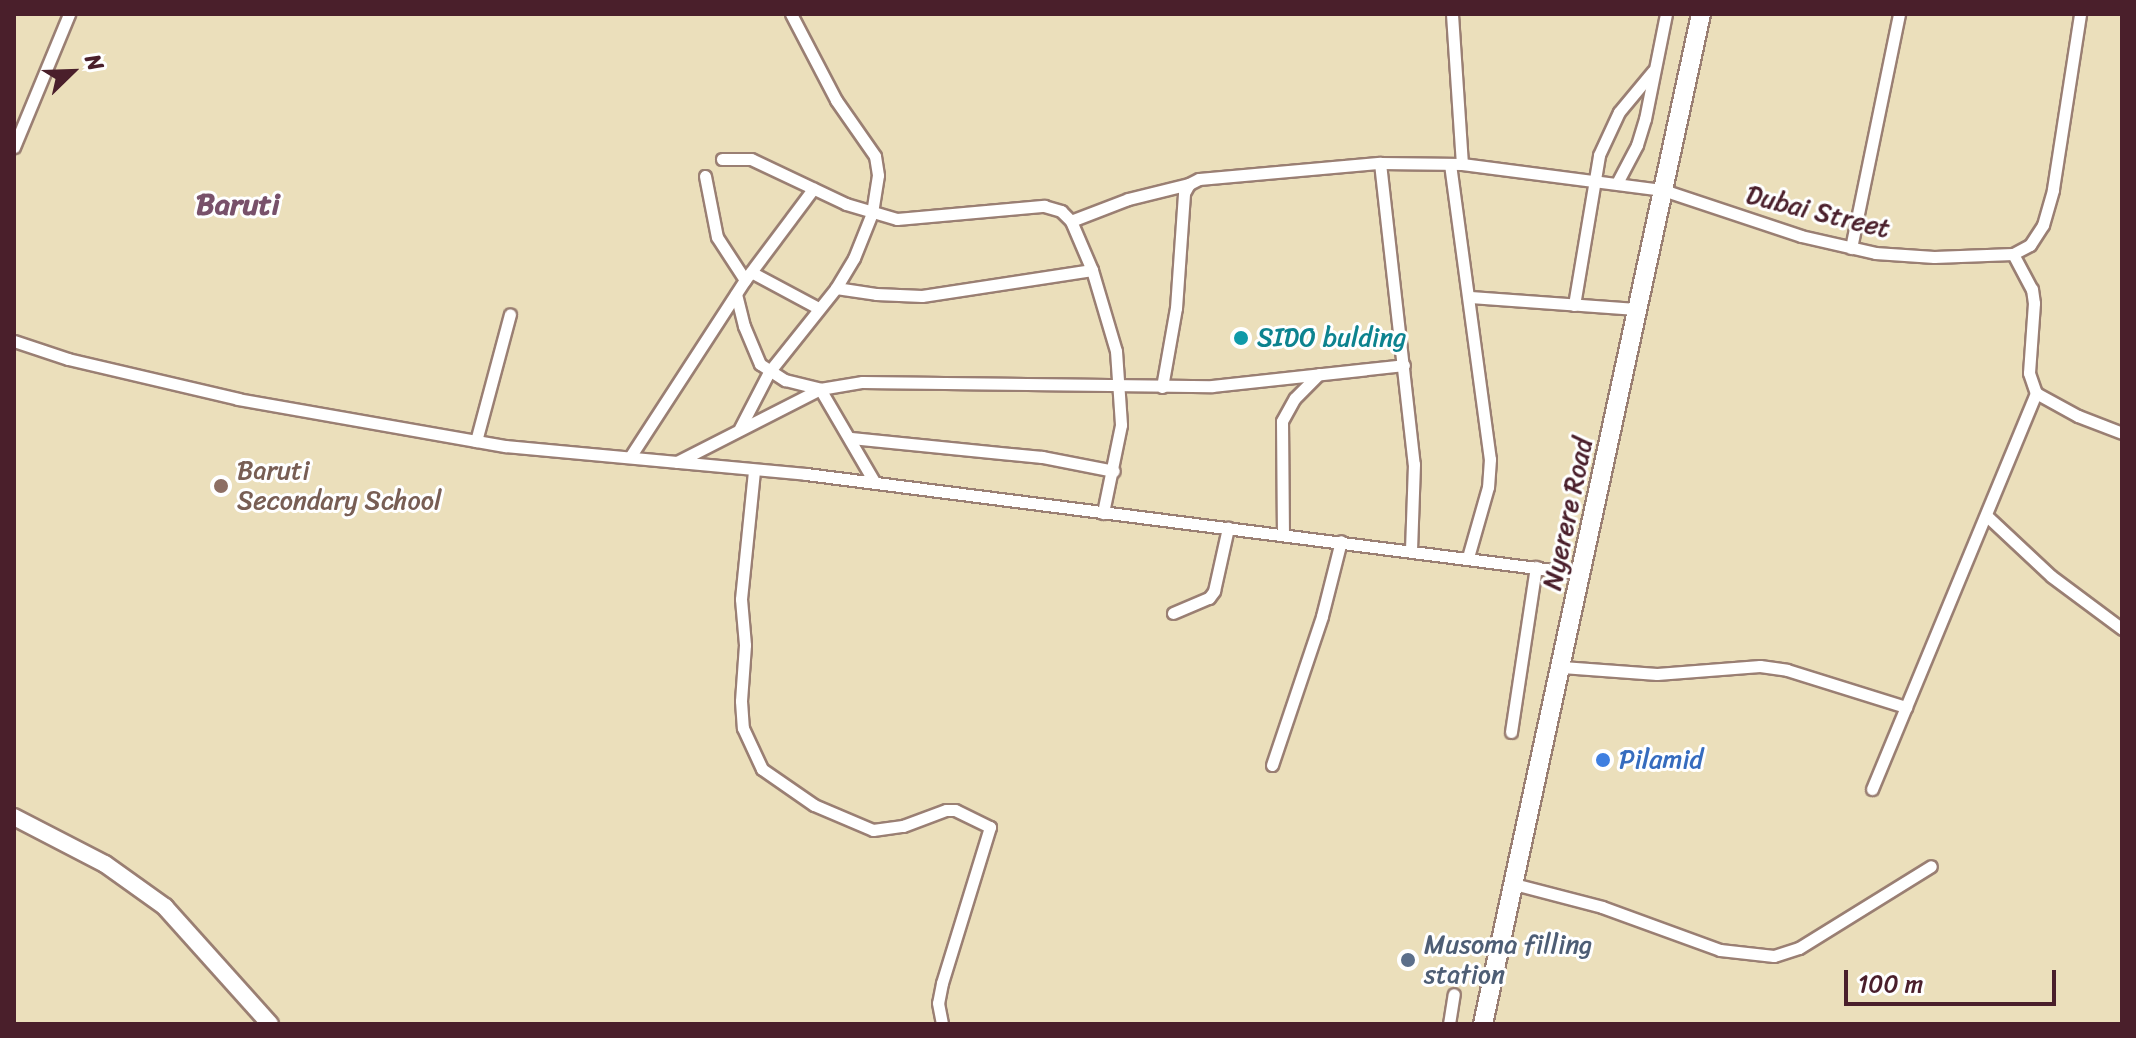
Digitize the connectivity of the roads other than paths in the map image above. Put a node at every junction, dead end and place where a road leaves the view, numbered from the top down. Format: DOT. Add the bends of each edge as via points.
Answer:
graph roads {
  1 [pos="69,14"];
  2 [pos="791,14"];
  3 [pos="1452,14"];
  4 [pos="1666,14"];
  5 [pos="1701,14"];
  6 [pos="1899,14"];
  7 [pos="2080,14"];
  8 [pos="1653,71"];
  9 [pos="14,147"];
  10 [pos="722,159"];
  11 [pos="1380,163"];
  12 [pos="1456,164"];
  13 [pos="705,176"];
  14 [pos="1593,178"];
  15 [pos="1617,183"];
  16 [pos="1189,184"];
  17 [pos="813,189"];
  18 [pos="1663,190"];
  19 [pos="872,213"];
  20 [pos="1071,221"];
  21 [pos="1851,248"];
  22 [pos="2013,254"];
  23 [pos="1092,270"];
  24 [pos="748,276"];
  25 [pos="836,288"];
  26 [pos="736,294"];
  27 [pos="1469,297"];
  28 [pos="1574,305"];
  29 [pos="818,308"];
  30 [pos="1638,309"];
  31 [pos="510,314"];
  32 [pos="14,341"];
  33 [pos="1404,365"];
  34 [pos="769,372"];
  35 [pos="1319,374"];
  36 [pos="1120,387"];
  37 [pos="1162,387"];
  38 [pos="820,389"];
  39 [pos="2036,393"];
  40 [pos="740,428"];
  41 [pos="2122,433"];
  42 [pos="851,438"];
  43 [pos="476,441"];
  44 [pos="630,457"];
  45 [pos="677,462"];
  46 [pos="754,471"];
  47 [pos="1114,471"];
  48 [pos="875,483"];
  49 [pos="1103,513"];
  50 [pos="1988,517"];
  51 [pos="1228,528"];
  52 [pos="1283,535"];
  53 [pos="1341,541"];
  54 [pos="1411,549"];
  55 [pos="1468,557"];
  56 [pos="1536,567"];
  57 [pos="1583,574"];
  58 [pos="1173,613"];
  59 [pos="2122,629"];
  60 [pos="1562,667"];
  61 [pos="1906,707"];
  62 [pos="1511,732"];
  63 [pos="1272,765"];
  64 [pos="1872,789"];
  65 [pos="14,817"];
  66 [pos="1931,866"];
  67 [pos="1514,884"];
  68 [pos="1454,994"];
  69 [pos="270,1024"];
  70 [pos="942,1024"];
  71 [pos="1449,1024"];
  72 [pos="1483,1024"];
  1 -- 9 [label="street"];
  2 -- 19 [label="street" via="836,100 875,156"];
  3 -- 12 [label="street"];
  4 -- 8 [label="street"];
  5 -- 18 [label="main road, Nyerere Road"];
  6 -- 21 [label="street"];
  7 -- 22 [label="street" via="2043,225 2030,245"];
  8 -- 14 [label="street" via="1619,112"];
  8 -- 15 [label="street" via="1637,145"];
  10 -- 17 [label="street" via="751,159"];
  11 -- 12 [label="street, Dubai Street"];
  11 -- 16 [label="street, Dubai Street" via="1227,174"];
  11 -- 33 [label="street"];
  12 -- 14 [label="street, Dubai Street"];
  12 -- 27 [label="street"];
  13 -- 24 [label="street" via="717,237"];
  14 -- 15 [label="street, Dubai Street"];
  14 -- 28 [label="street"];
  15 -- 18 [label="street, Dubai Street"];
  16 -- 20 [label="street, Dubai Street"];
  16 -- 37 [label="street"];
  17 -- 19 [label="street"];
  17 -- 24 [label="street"];
  18 -- 21 [label="street, Dubai Street"];
  18 -- 30 [label="main road, Nyerere Road"];
  19 -- 20 [label="street" via="927,219 1044,206"];
  19 -- 25 [label="street"];
  20 -- 23 [label="street"];
  21 -- 22 [label="street, Dubai Street" via="1934,257"];
  22 -- 39 [label="street" via="2032,289 2029,373"];
  23 -- 25 [label="street" via="922,296"];
  23 -- 36 [label="street" via="1116,351"];
  24 -- 26 [label="street"];
  24 -- 29 [label="street"];
  25 -- 29 [label="street"];
  26 -- 34 [label="street" via="754,355"];
  26 -- 44 [label="street"];
  27 -- 28 [label="street"];
  27 -- 55 [label="street" via="1490,459 1488,487"];
  28 -- 30 [label="street"];
  29 -- 34 [label="street"];
  30 -- 57 [label="main road, Nyerere Road"];
  31 -- 43 [label="street"];
  32 -- 43 [label="street" via="238,399"];
  33 -- 35 [label="street"];
  33 -- 54 [label="street" via="1414,464"];
  34 -- 38 [label="street"];
  34 -- 40 [label="street"];
  35 -- 37 [label="street"];
  35 -- 52 [label="street" via="1295,398 1282,421"];
  36 -- 37 [label="street"];
  36 -- 38 [label="street" via="926,381"];
  36 -- 47 [label="street"];
  38 -- 40 [label="street"];
  38 -- 42 [label="street"];
  39 -- 41 [label="street"];
  39 -- 50 [label="street"];
  40 -- 45 [label="street"];
  42 -- 47 [label="street" via="1042,457"];
  42 -- 48 [label="street"];
  43 -- 44 [label="street"];
  44 -- 45 [label="street"];
  45 -- 46 [label="street"];
  46 -- 48 [label="street"];
  46 -- 70 [label="street" via="741,599 741,701 743,728 762,769 814,805 873,830 903,826 946,810 990,827 938,1003"];
  47 -- 49 [label="street"];
  48 -- 49 [label="street"];
  49 -- 51 [label="street"];
  50 -- 59 [label="street" via="2051,576"];
  50 -- 61 [label="street"];
  51 -- 52 [label="street"];
  51 -- 58 [label="street" via="1214,591"];
  52 -- 53 [label="street"];
  53 -- 54 [label="street"];
  53 -- 63 [label="street"];
  54 -- 55 [label="street"];
  55 -- 56 [label="street"];
  56 -- 57 [label="street"];
  56 -- 62 [label="street"];
  57 -- 60 [label="main road, Nyerere Road"];
  60 -- 61 [label="street" via="1657,674 1760,666"];
  60 -- 67 [label="main road, Nyerere Road"];
  61 -- 64 [label="street"];
  65 -- 69 [label="street" via="105,864 165,907"];
  66 -- 67 [label="street" via="1799,948 1774,956 1720,950 1602,907"];
  67 -- 72 [label="main road, Nyerere Road"];
  68 -- 71 [label="street"];
}
